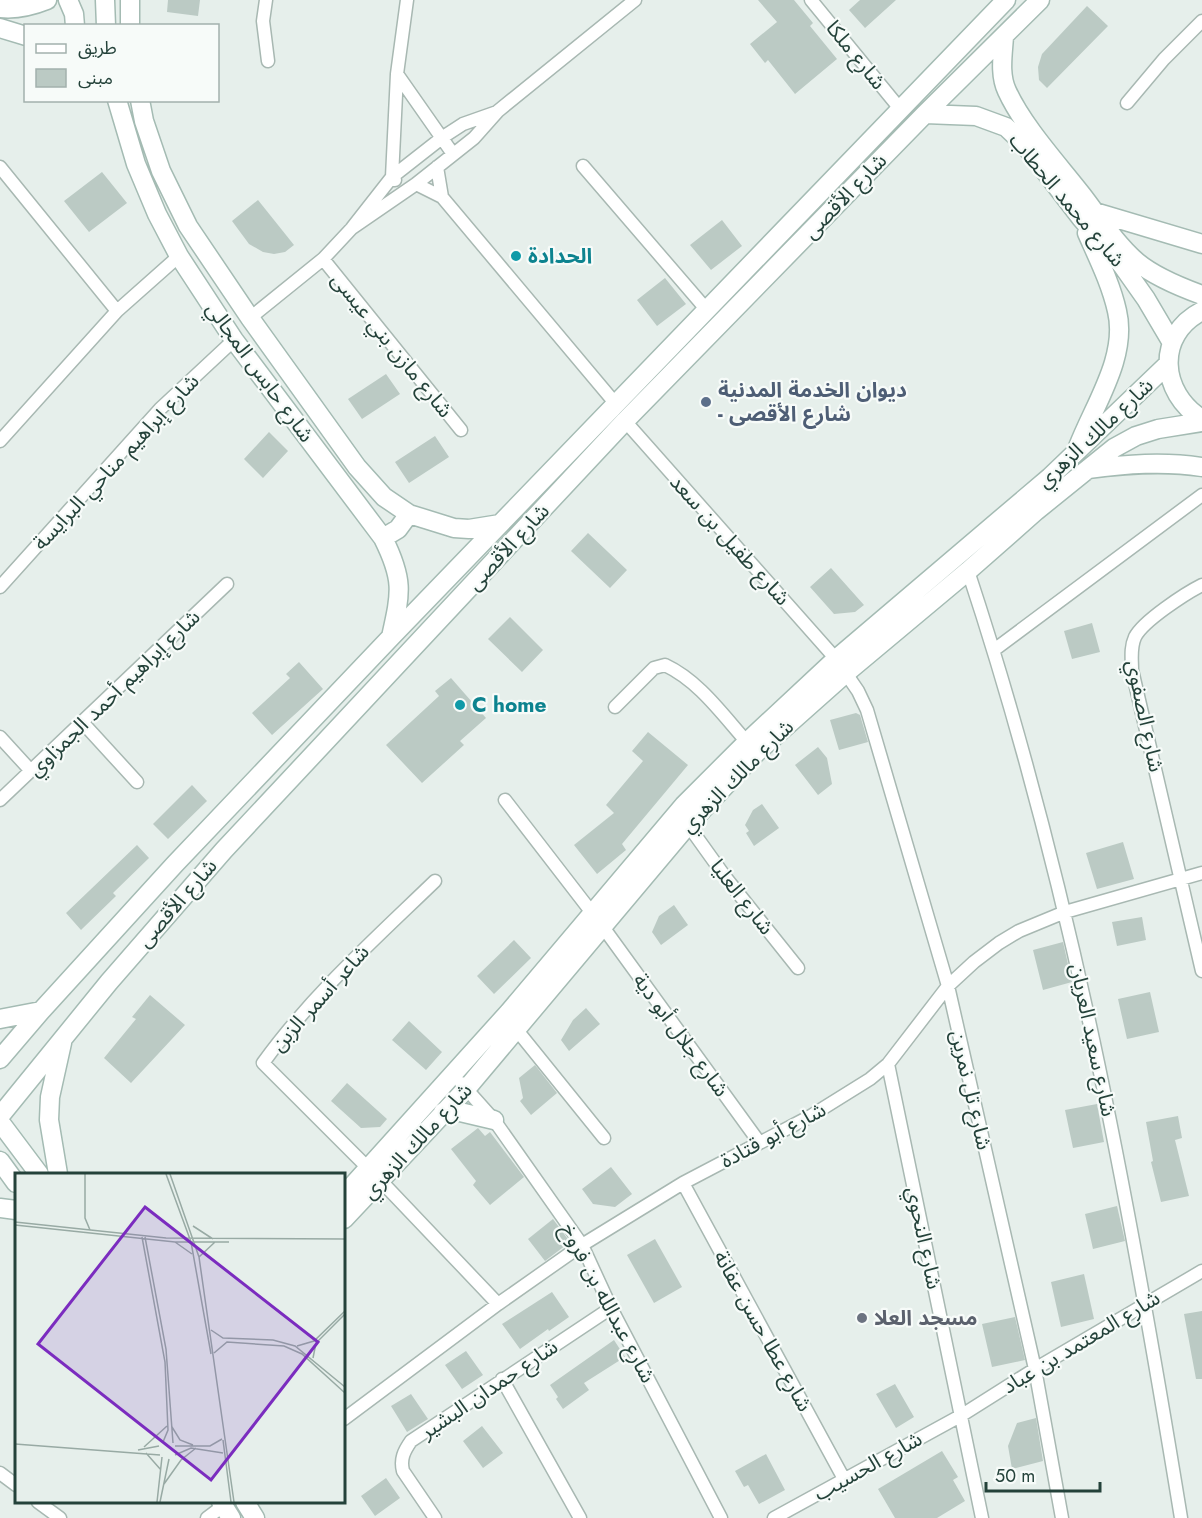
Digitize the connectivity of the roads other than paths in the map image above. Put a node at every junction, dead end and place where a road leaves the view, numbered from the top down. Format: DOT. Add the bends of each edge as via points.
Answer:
graph roads {
  1 [pos="47,0"];
  2 [pos="68,0"];
  3 [pos="105,0"];
  4 [pos="130,0"];
  5 [pos="266,0"];
  6 [pos="406,0"];
  7 [pos="635,0"];
  8 [pos="811,0"];
  9 [pos="1006,0"];
  10 [pos="1040,0"];
  11 [pos="0,8"];
  12 [pos="1202,21"];
  13 [pos="75,24"];
  14 [pos="106,24"];
  15 [pos="130,24"];
  16 [pos="0,28"];
  17 [pos="24,35"];
  18 [pos="1004,36"];
  19 [pos="268,61"];
  20 [pos="397,74"];
  21 [pos="140,102"];
  22 [pos="1127,103"];
  23 [pos="116,104"];
  24 [pos="901,110"];
  25 [pos="498,111"];
  26 [pos="925,114"];
  27 [pos="443,137"];
  28 [pos="453,154"];
  29 [pos="583,166"];
  30 [pos="0,167"];
  31 [pos="437,167"];
  32 [pos="392,177"];
  33 [pos="416,184"];
  34 [pos="404,193"];
  35 [pos="442,197"];
  36 [pos="1088,215"];
  37 [pos="352,228"];
  38 [pos="1202,244"];
  39 [pos="179,256"];
  40 [pos="323,259"];
  41 [pos="1202,295"];
  42 [pos="706,309"];
  43 [pos="117,311"];
  44 [pos="1202,311"];
  45 [pos="250,318"];
  46 [pos="234,340"];
  47 [pos="1172,343"];
  48 [pos="1168,364"];
  49 [pos="615,404"];
  50 [pos="1202,420"];
  51 [pos="625,421"];
  52 [pos="461,430"];
  53 [pos="0,441"];
  54 [pos="1077,451"];
  55 [pos="1202,467"];
  56 [pos="1086,469"];
  57 [pos="1202,495"];
  58 [pos="409,514"];
  59 [pos="500,524"];
  60 [pos="383,538"];
  61 [pos="968,571"];
  62 [pos="227,584"];
  63 [pos="1202,585"];
  64 [pos="0,587"];
  65 [pos="390,637"];
  66 [pos="994,650"];
  67 [pos="841,666"];
  68 [pos="615,707"];
  69 [pos="83,723"];
  70 [pos="0,737"];
  71 [pos="747,741"];
  72 [pos="31,771"];
  73 [pos="137,782"];
  74 [pos="0,800"];
  75 [pos="505,800"];
  76 [pos="688,825"];
  77 [pos="1202,873"];
  78 [pos="1181,879"];
  79 [pos="435,881"];
  80 [pos="1065,912"];
  81 [pos="597,920"];
  82 [pos="798,968"];
  83 [pos="1202,971"];
  84 [pos="948,986"];
  85 [pos="41,1011"];
  86 [pos="0,1019"];
  87 [pos="516,1029"];
  88 [pos="63,1037"];
  89 [pos="0,1059"];
  90 [pos="888,1064"];
  91 [pos="452,1074"];
  92 [pos="467,1088"];
  93 [pos="443,1112"];
  94 [pos="0,1116"];
  95 [pos="494,1120"];
  96 [pos="0,1122"];
  97 [pos="604,1138"];
  98 [pos="759,1142"];
  99 [pos="0,1161"];
  100 [pos="38,1173"];
  101 [pos="58,1173"];
  102 [pos="374,1174"];
  103 [pos="15,1182"];
  104 [pos="683,1183"];
  105 [pos="345,1194"];
  106 [pos="0,1208"];
  107 [pos="15,1210"];
  108 [pos="345,1218"];
  109 [pos="582,1245"];
  110 [pos="1202,1271"];
  111 [pos="1146,1303"];
  112 [pos="498,1304"];
  113 [pos="611,1308"];
  114 [pos="1035,1369"];
  115 [pos="502,1380"];
  116 [pos="962,1415"];
  117 [pos="345,1418"];
  118 [pos="0,1473"];
  119 [pos="844,1479"];
  120 [pos="15,1484"];
  121 [pos="39,1503"];
  122 [pos="246,1503"];
  123 [pos="225,1508"];
  124 [pos="60,1518"];
  125 [pos="207,1518"];
  126 [pos="255,1518"];
  127 [pos="435,1518"];
  128 [pos="580,1518"];
  129 [pos="721,1518"];
  130 [pos="774,1518"];
  131 [pos="982,1518"];
  132 [pos="1062,1518"];
  133 [pos="1182,1518"];
  1 -- 11 [label="street" via="32,6"];
  2 -- 13 [label="street"];
  3 -- 14 [label="street"];
  4 -- 15 [label="street"];
  5 -- 19 [label="street" via="263,21"];
  6 -- 20 [label="street"];
  7 -- 25 [label="street"];
  8 -- 24 [label="street, شارع ملكا"];
  9 -- 24 [label="street, شارع الأقصى"];
  10 -- 18 [label="street, شارع الأقصى"];
  12 -- 22 [label="street"];
  16 -- 17 [label="street"];
  18 -- 26 [label="street, شارع الأقصى"];
  18 -- 36 [label="street, شارع محمد الحطاب" via="1002,69 1006,90"];
  20 -- 27 [label="street"];
  20 -- 32 [label="street"];
  21 -- 45 [label="street, شارع حابس المجالي" via="161,171 188,226"];
  23 -- 39 [label="street, شارع حابس المجالي" via="136,164"];
  24 -- 42 [label="street, شارع الأقصى"];
  25 -- 27 [label="street"];
  25 -- 28 [label="street"];
  26 -- 36 [label="street, شارع محمد الحطاب" via="976,116 1006,127"];
  26 -- 51 [label="street, شارع الأقصى"];
  27 -- 28 [label="street"];
  27 -- 32 [label="street"];
  28 -- 31 [label="street"];
  29 -- 42 [label="street"];
  30 -- 43 [label="street"];
  31 -- 33 [label="street"];
  31 -- 35 [label="street"];
  32 -- 34 [label="street"];
  32 -- 37 [label="street"];
  33 -- 34 [label="street"];
  33 -- 35 [label="street"];
  34 -- 37 [label="street"];
  35 -- 49 [label="street"];
  36 -- 38 [label="street"];
  36 -- 41 [label="street, شارع محمد الحطاب" via="1138,263"];
  36 -- 47 [label="street, شارع محمد الحطاب"];
  36 -- 54 [label="street" via="1118,312 1119,336 1114,361"];
  37 -- 40 [label="street"];
  39 -- 43 [label="street"];
  39 -- 46 [label="street, شارع حابس المجالي"];
  40 -- 45 [label="street"];
  40 -- 52 [label="street, شارع مازن بني عيسى"];
  42 -- 49 [label="street, شارع الأقصى"];
  43 -- 53 [label="street"];
  44 -- 47 [label="street" via="1181,328"];
  45 -- 58 [label="street, شارع حابس المجالي" via="357,467 384,497"];
  46 -- 60 [label="street, شارع حابس المجالي"];
  46 -- 64 [label="street, شارع إبراهيم مناحي البرايسة" via="160,409"];
  47 -- 48 [label="street"];
  48 -- 50 [label="street" via="1178,398"];
  48 -- 54 [label="street, شارع مالك الزهري"];
  49 -- 59 [label="street, شارع الأقصى"];
  50 -- 56 [label="street, شارع مالك الزهري" via="1136,435"];
  51 -- 67 [label="street, شارع طفيل بن سعد"];
  51 -- 88 [label="street, شارع الأقصى" via="224,850"];
  54 -- 67 [label="street, شارع مالك الزهري"];
  55 -- 56 [label="street" via="1121,464"];
  56 -- 61 [label="street, شارع مالك الزهري"];
  57 -- 66 [label="street"];
  58 -- 59 [label="street, شارع حابس المجالي" via="454,528"];
  58 -- 60 [label="street" via="398,529"];
  59 -- 65 [label="street, شارع الأقصى"];
  60 -- 65 [label="street, شارع حابس المجالي" via="397,568 399,584"];
  61 -- 66 [label="street, شارع سعيد العريان"];
  61 -- 67 [label="street, شارع مالك الزهري"];
  62 -- 69 [label="street, شارع إبراهيم أحمد الجمزاوي"];
  63 -- 78 [label="street, شارع الصفوي" via="1144,625 1131,651 1132,670"];
  65 -- 85 [label="street, شارع الأقصى"];
  66 -- 80 [label="street, شارع سعيد العريان"];
  67 -- 71 [label="street, شارع مالك الزهري"];
  67 -- 76 [label="street, شارع مالك الزهري"];
  67 -- 84 [label="street, شارع تل نمرين" via="867,710"];
  68 -- 71 [label="street" via="654,668 665,665 692,681"];
  69 -- 72 [label="street, شارع إبراهيم أحمد الجمزاوي"];
  69 -- 73 [label="street"];
  70 -- 72 [label="street"];
  71 -- 81 [label="street, شارع مالك الزهري" via="684,805"];
  72 -- 74 [label="street, شارع إبراهيم أحمد الجمزاوي"];
  75 -- 81 [label="street, شارع جلال أبو دية"];
  76 -- 81 [label="street, شارع مالك الزهري"];
  76 -- 82 [label="street, شارع العليا"];
  77 -- 78 [label="street, شارع أبو قتادة"];
  78 -- 80 [label="street, شارع أبو قتادة"];
  78 -- 83 [label="street, شارع الصفوي"];
  79 -- 102 [label="street, شاعر أسمر الزبن" via="352,960 283,1035 263,1063"];
  80 -- 84 [label="street, شارع أبو قتادة" via="999,943"];
  80 -- 111 [label="street, شارع سعيد العريان"];
  81 -- 87 [label="street, شارع مالك الزهري"];
  81 -- 91 [label="street, شارع مالك الزهري"];
  81 -- 98 [label="street, شارع جلال أبو دية"];
  84 -- 90 [label="street, شارع أبو قتادة"];
  84 -- 114 [label="street, شارع تل نمرين"];
  85 -- 86 [label="street"];
  85 -- 89 [label="street, شارع الأقصى"];
  87 -- 92 [label="street, شارع مالك الزهري"];
  87 -- 97 [label="street"];
  88 -- 94 [label="street, شارع الأقصى"];
  88 -- 101 [label="street" via="49,1120"];
  90 -- 98 [label="street, شارع أبو قتادة" via="843,1097"];
  90 -- 116 [label="street, شارع النحوي"];
  91 -- 92 [label="street, شارع عبدالله بن فروخ"];
  91 -- 102 [label="street, شارع مالك الزهري"];
  92 -- 93 [label="street, شارع مالك الزهري"];
  92 -- 95 [label="street, شارع عبدالله بن فروخ"];
  93 -- 95 [label="street"];
  93 -- 102 [label="street, شارع مالك الزهري"];
  95 -- 109 [label="street, شارع عبدالله بن فروخ"];
  96 -- 100 [label="street"];
  98 -- 104 [label="street, شارع أبو قتادة"];
  99 -- 103 [label="street"];
  102 -- 105 [label="street, شارع مالك الزهري"];
  102 -- 108 [label="street, شارع مالك الزهري"];
  102 -- 112 [label="street"];
  104 -- 109 [label="street, شارع أبو قتادة"];
  104 -- 119 [label="street, شارع عطا حسن عفانة"];
  106 -- 107 [label="street"];
  109 -- 112 [label="street, شارع أبو قتادة"];
  109 -- 113 [label="street, شارع عبدالله بن فروخ"];
  110 -- 111 [label="street, شارع المعتمد بن عباد"];
  111 -- 114 [label="street, شارع المعتمد بن عباد"];
  111 -- 133 [label="street, شارع سعيد العريان"];
  112 -- 117 [label="street, شارع أبو قتادة"];
  113 -- 115 [label="street, شارع حمدان البشير"];
  113 -- 129 [label="street, شارع عبدالله بن فروخ"];
  114 -- 116 [label="street, شارع المعتمد بن عباد"];
  114 -- 132 [label="street, شارع تل نمرين"];
  115 -- 127 [label="street, شارع حمدان البشير" via="411,1442 402,1456 403,1471"];
  115 -- 128 [label="street"];
  116 -- 119 [label="street, شارع الحسيب"];
  116 -- 131 [label="street, شارع النحوي"];
  118 -- 120 [label="street"];
  119 -- 130 [label="street, شارع الحسيب"];
  121 -- 124 [label="street"];
  122 -- 126 [label="street"];
  123 -- 125 [label="street"];
}
